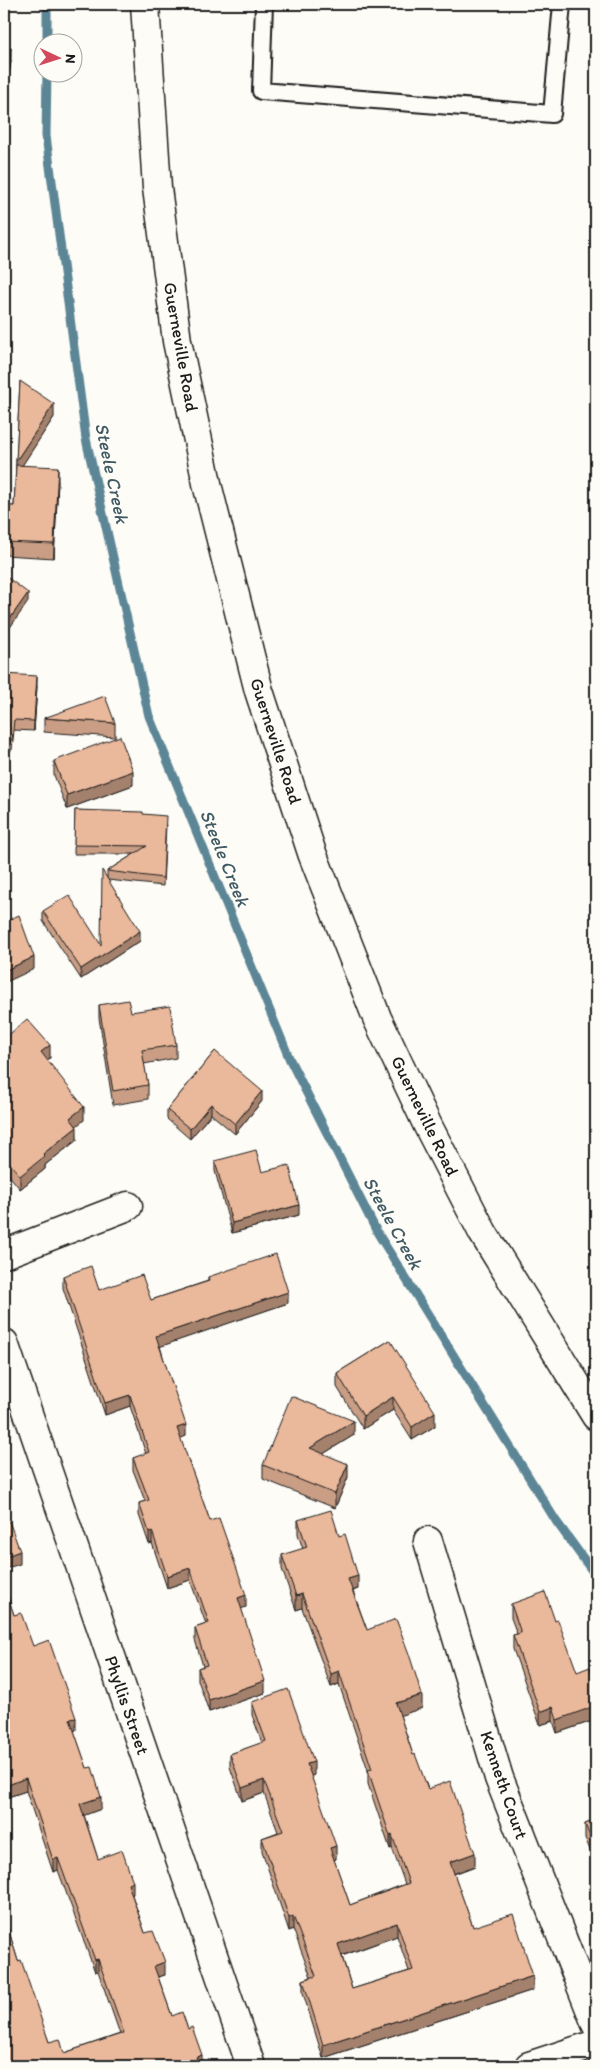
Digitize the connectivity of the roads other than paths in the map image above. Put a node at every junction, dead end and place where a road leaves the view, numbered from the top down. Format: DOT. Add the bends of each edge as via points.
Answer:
graph roads {
  1 [pos="145,4"];
  2 [pos="264,4"];
  3 [pos="562,4"];
  4 [pos="128,1206"];
  5 [pos="4,1254"];
  6 [pos="4,1343"];
  7 [pos="596,1416"];
  8 [pos="428,1541"];
  9 [pos="596,2024"];
  10 [pos="596,2044"];
  11 [pos="251,2066"];
  12 [pos="529,2066"];
  1 -- 7 [label="main road, Guerneville Road" via="157,188 177,340 208,488 258,691 312,853 377,1018 483,1233"];
  2 -- 3 [label="lane" via="260,90 552,114"];
  4 -- 5 [label="main road"];
  6 -- 11 [label="main road, Phyllis Street"];
  8 -- 9 [label="main road, Kenneth Court" via="499,1778"];
  10 -- 12 [label="main road"];
}
